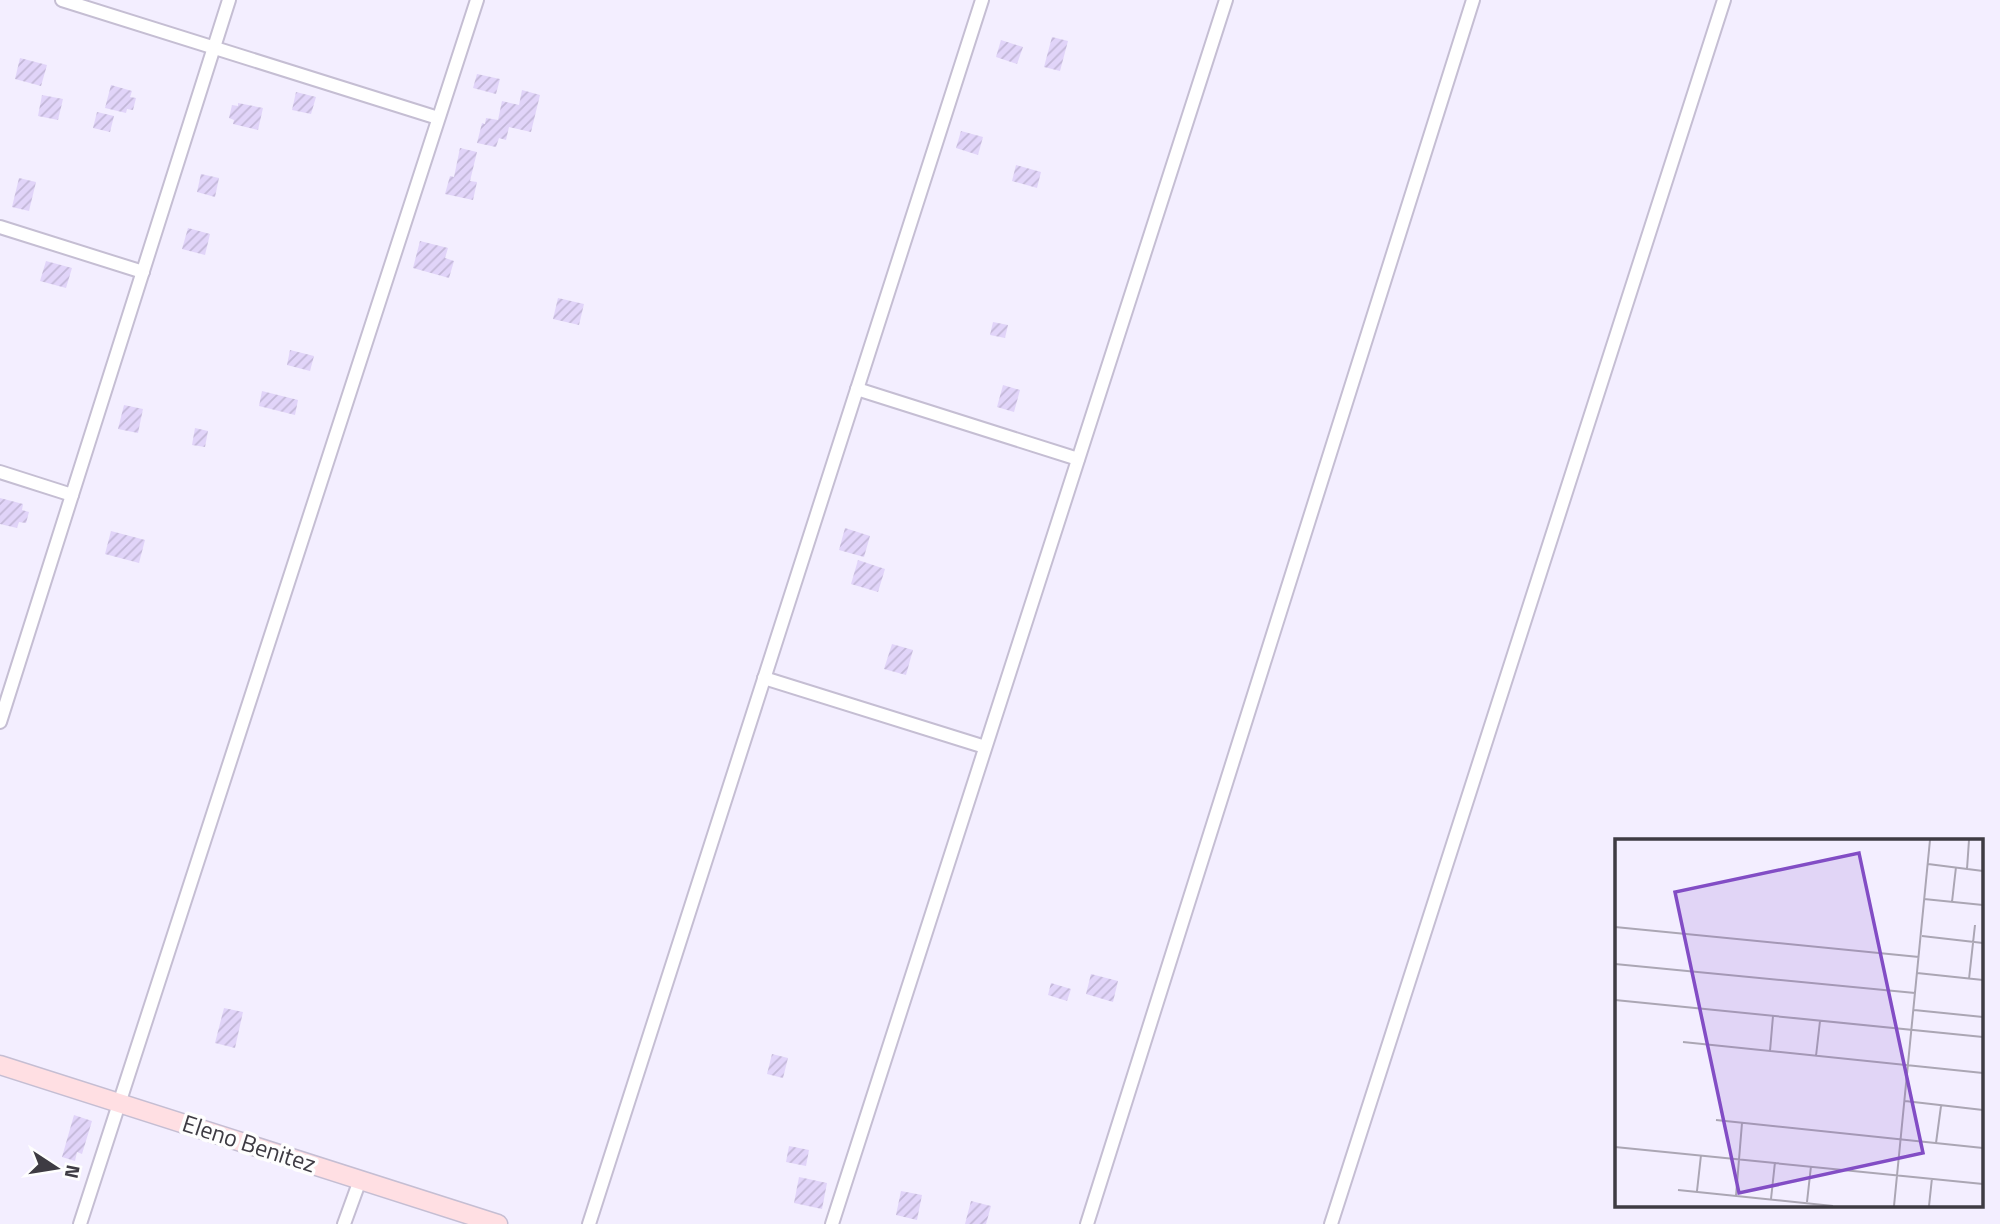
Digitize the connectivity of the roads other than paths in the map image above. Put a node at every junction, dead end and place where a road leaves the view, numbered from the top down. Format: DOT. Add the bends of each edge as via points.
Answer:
graph roads {
  1 [pos="62,0"];
  2 [pos="229,0"];
  3 [pos="477,0"];
  4 [pos="982,0"];
  5 [pos="1226,0"];
  6 [pos="1473,0"];
  7 [pos="1724,0"];
  8 [pos="214,48"];
  9 [pos="438,118"];
  10 [pos="0,227"];
  11 [pos="143,272"];
  12 [pos="857,389"];
  13 [pos="1078,458"];
  14 [pos="0,472"];
  15 [pos="72,495"];
  16 [pos="764,678"];
  17 [pos="0,722"];
  18 [pos="985,747"];
  19 [pos="0,1065"];
  20 [pos="120,1103"];
  21 [pos="360,1180"];
  22 [pos="80,1224"];
  23 [pos="344,1224"];
  24 [pos="498,1224"];
  25 [pos="589,1224"];
  26 [pos="832,1224"];
  27 [pos="1087,1224"];
  28 [pos="1331,1224"];
  1 -- 8 [label="street"];
  2 -- 8 [label="street"];
  3 -- 9 [label="street"];
  4 -- 12 [label="street"];
  5 -- 13 [label="street"];
  6 -- 27 [label="street"];
  7 -- 28 [label="street"];
  8 -- 9 [label="street"];
  8 -- 11 [label="street"];
  9 -- 20 [label="street"];
  10 -- 11 [label="street"];
  11 -- 15 [label="street"];
  12 -- 13 [label="street"];
  12 -- 16 [label="street"];
  13 -- 18 [label="street"];
  14 -- 15 [label="street"];
  15 -- 17 [label="street"];
  16 -- 18 [label="street"];
  16 -- 25 [label="street"];
  18 -- 26 [label="street"];
  19 -- 20 [label="street, Eleno Benitez"];
  20 -- 21 [label="street, Eleno Benitez"];
  20 -- 22 [label="street"];
  21 -- 23 [label="street"];
  21 -- 24 [label="street, Eleno Benitez"];
}
